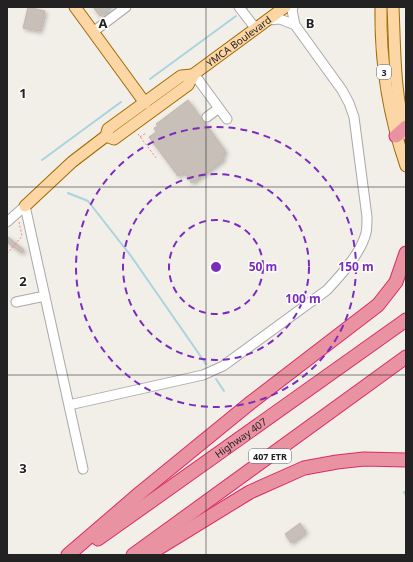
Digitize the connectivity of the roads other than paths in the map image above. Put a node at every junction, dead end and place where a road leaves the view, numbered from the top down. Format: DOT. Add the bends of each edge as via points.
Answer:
graph roads {
  1 [pos="75,7"];
  2 [pos="126,7"];
  3 [pos="240,7"];
  4 [pos="285,7"];
  5 [pos="293,7"];
  6 [pos="381,7"];
  7 [pos="393,7"];
  8 [pos="268,20"];
  9 [pos="294,25"];
  10 [pos="256,29"];
  11 [pos="92,32"];
  12 [pos="193,74"];
  13 [pos="148,107"];
  14 [pos="219,108"];
  15 [pos="207,117"];
  16 [pos="226,119"];
  17 [pos="403,131"];
  18 [pos="406,166"];
  19 [pos="21,210"];
  20 [pos="7,222"];
  21 [pos="7,229"];
  22 [pos="406,253"];
  23 [pos="45,296"];
  24 [pos="16,302"];
  25 [pos="406,320"];
  26 [pos="406,357"];
  27 [pos="69,405"];
  28 [pos="406,460"];
  29 [pos="83,469"];
  30 [pos="68,555"];
  31 [pos="76,555"];
  32 [pos="133,555"];
  33 [pos="146,555"];
  1 -- 11 [label="main road"];
  2 -- 11 [label="street"];
  3 -- 10 [label="street"];
  4 -- 8 [label="main road, YMCA Boulevard"];
  5 -- 9 [label="street"];
  6 -- 17 [label="main road, 3" via="386,88"];
  7 -- 17 [label="main road, 3" via="395,62"];
  8 -- 9 [label="street" via="280,19"];
  8 -- 10 [label="main road, YMCA Boulevard"];
  9 -- 27 [label="street" via="342,90 354,117 367,217 366,233 352,259 328,290 213,371"];
  10 -- 12 [label="main road, YMCA Boulevard"];
  11 -- 13 [label="main road"];
  12 -- 13 [label="main road, YMCA Boulevard" via="188,85"];
  12 -- 14 [label="street"];
  13 -- 19 [label="main road, YMCA Boulevard" via="114,139 106,136 72,162"];
  14 -- 15 [label="street"];
  14 -- 16 [label="street"];
  17 -- 18 [label="main road, 3"];
  19 -- 20 [label="street"];
  19 -- 21 [label="street"];
  19 -- 23 [label="street" via="30,230"];
  22 -- 30 [label="highway" via="396,282 378,306 248,404"];
  23 -- 24 [label="street"];
  23 -- 27 [label="street"];
  25 -- 31 [label="highway, Highway 407 / 407 ETR"];
  26 -- 32 [label="highway, 407 ETR"];
  27 -- 29 [label="street"];
  28 -- 33 [label="highway" via="350,460 304,468 250,492"];
}
